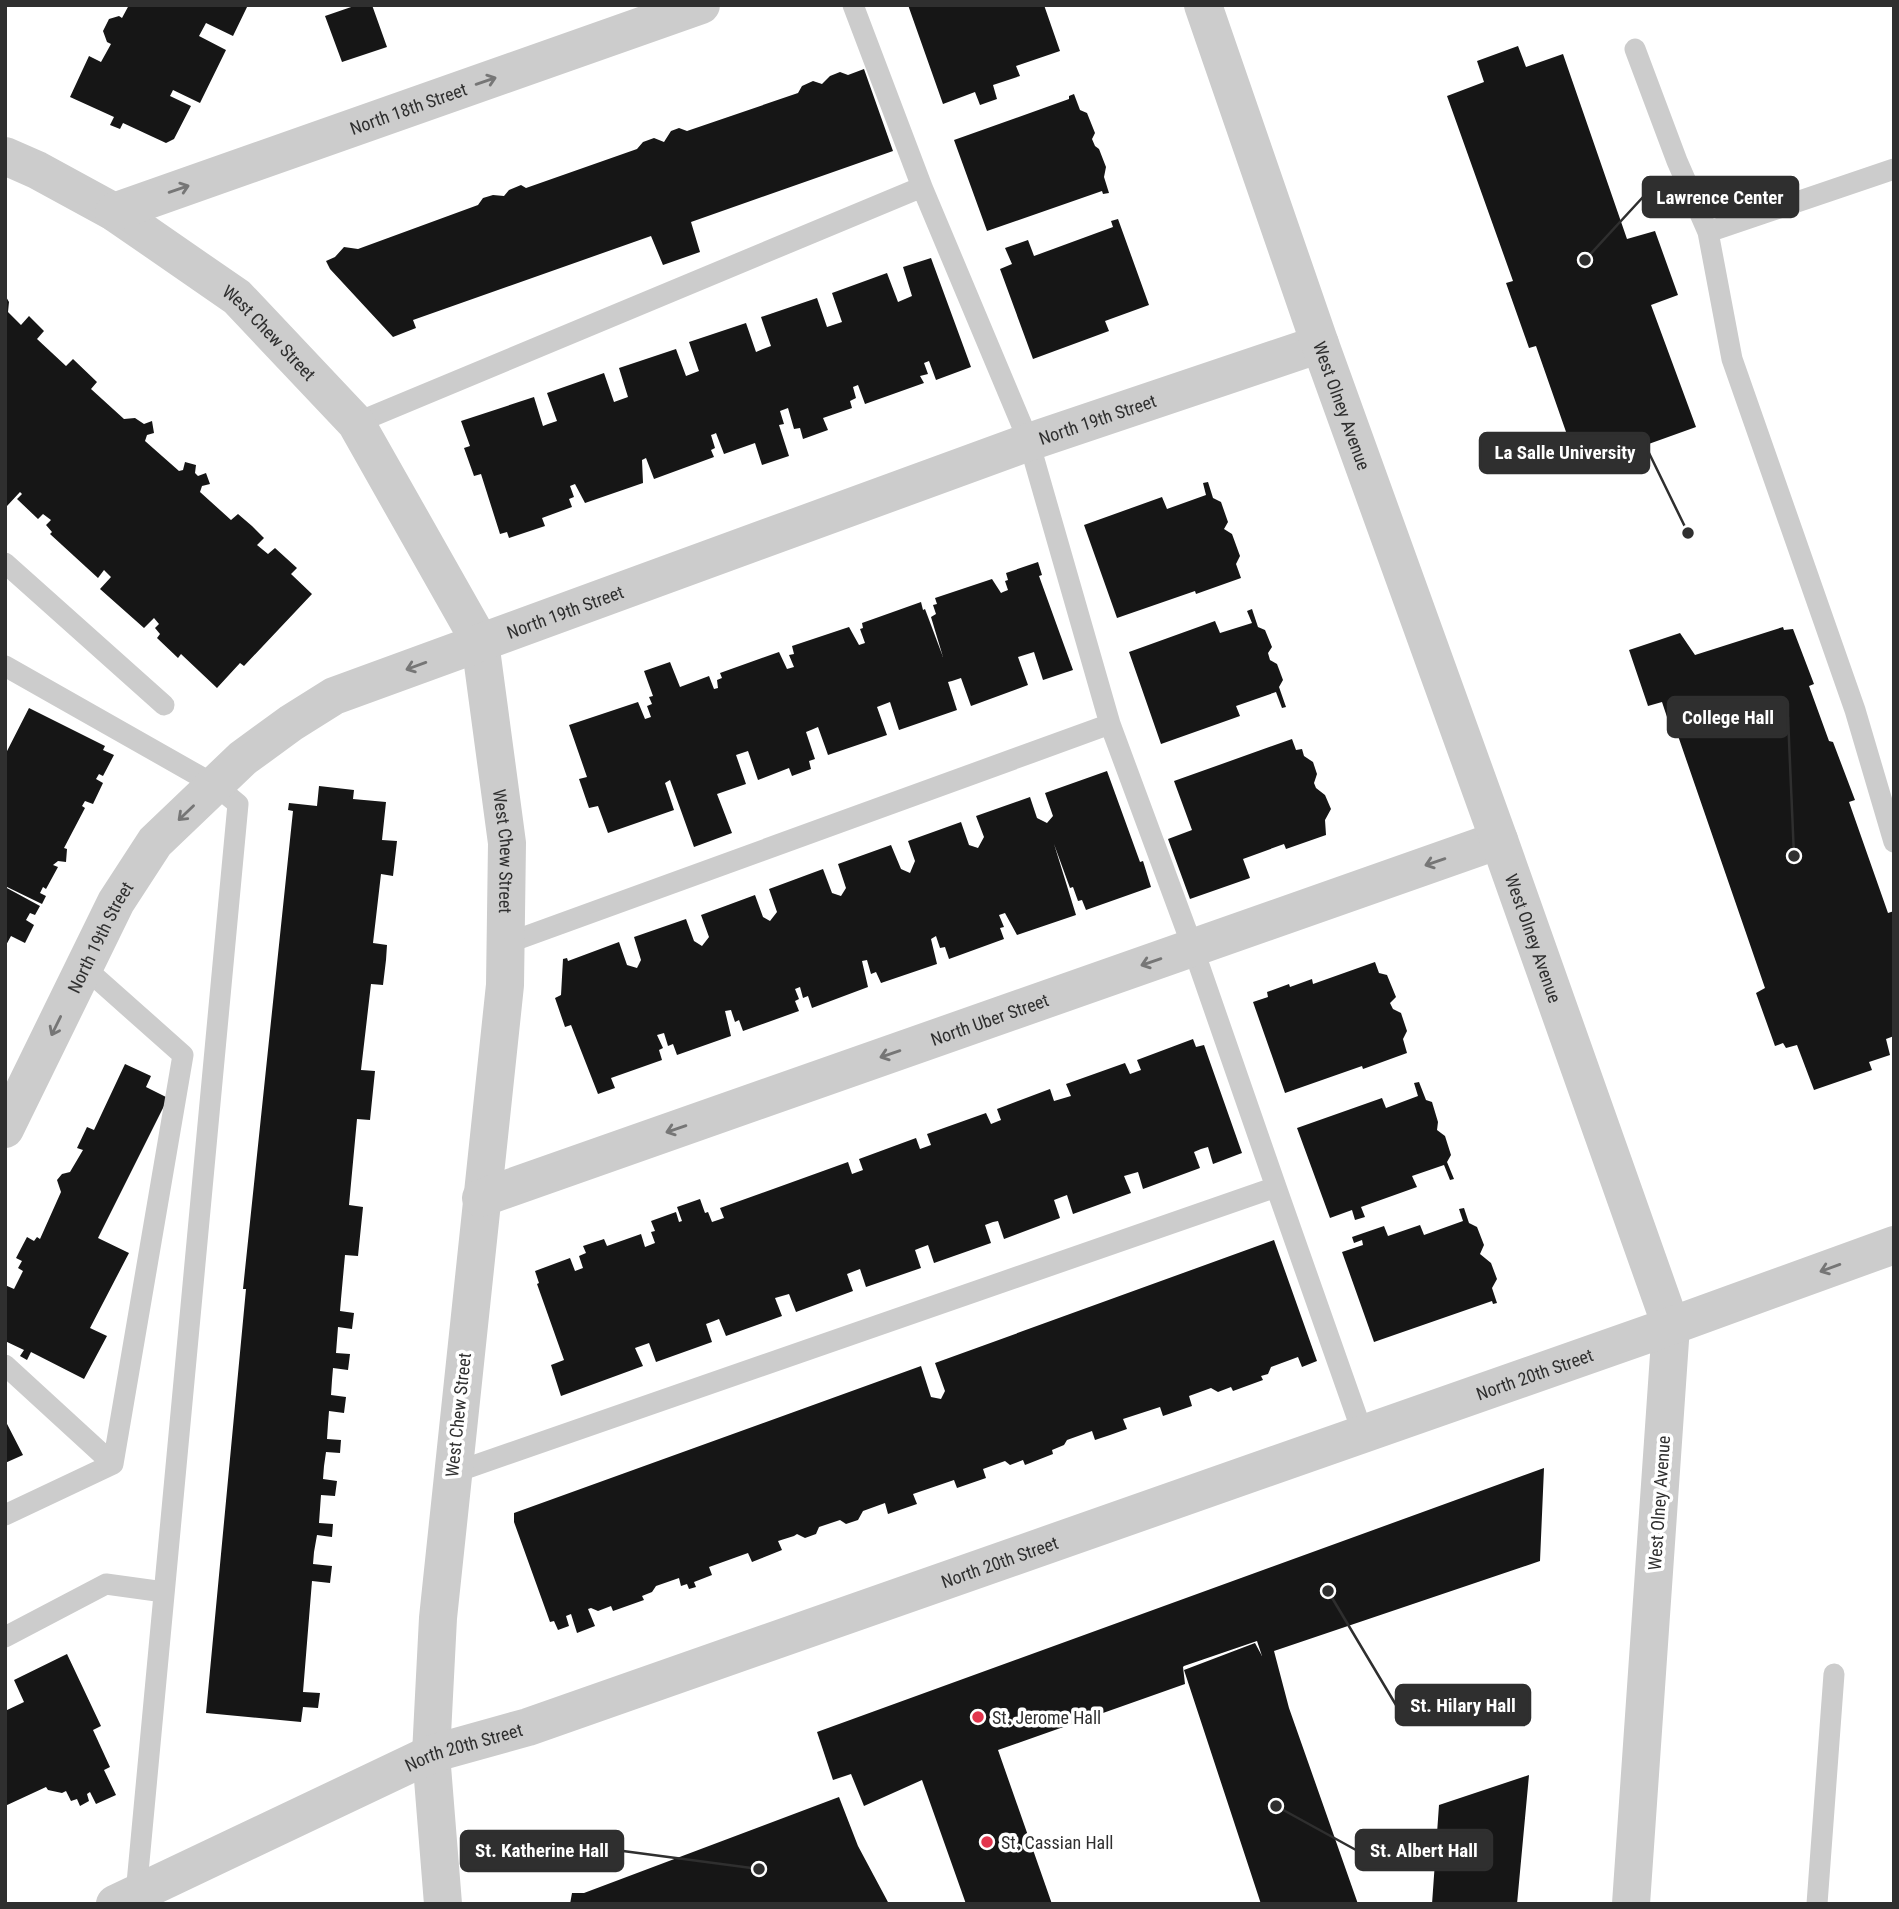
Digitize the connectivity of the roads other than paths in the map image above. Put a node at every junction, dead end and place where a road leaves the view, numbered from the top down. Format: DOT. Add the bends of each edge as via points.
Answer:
graph roads {
  1 [pos="701,5"];
  2 [pos="853,5"];
  3 [pos="1203,5"];
  4 [pos="1635,49"];
  5 [pos="5,156"];
  6 [pos="1894,169"];
  7 [pos="922,187"];
  8 [pos="114,212"];
  9 [pos="1709,232"];
  10 [pos="1320,344"];
  11 [pos="356,423"];
  12 [pos="1029,442"];
  13 [pos="5,563"];
  14 [pos="480,642"];
  15 [pos="5,666"];
  16 [pos="164,705"];
  17 [pos="1110,724"];
  18 [pos="215,785"];
  19 [pos="1499,840"];
  20 [pos="1894,842"];
  21 [pos="505,944"];
  22 [pos="1193,948"];
  23 [pos="84,967"];
  24 [pos="5,1129"];
  25 [pos="1276,1186"];
  26 [pos="481,1198"];
  27 [pos="1894,1245"];
  28 [pos="1671,1326"];
  29 [pos="5,1365"];
  30 [pos="1363,1434"];
  31 [pos="113,1464"];
  32 [pos="453,1473"];
  33 [pos="5,1515"];
  34 [pos="164,1592"];
  35 [pos="5,1637"];
  36 [pos="1834,1674"];
  37 [pos="431,1755"];
  38 [pos="125,1899"];
  39 [pos="443,1904"];
  40 [pos="1632,1904"];
  41 [pos="1817,1904"];
  8 -- 1 [label="street, North 18th Street, one-way"];
  2 -- 7 [label="lane"];
  3 -- 10 [label="street, West Olney Avenue"];
  4 -- 9 [label="lane"];
  5 -- 8 [label="street, West Chew Street"];
  6 -- 9 [label="lane"];
  7 -- 11 [label="lane"];
  7 -- 12 [label="lane"];
  8 -- 11 [label="street, West Chew Street" via="237,298"];
  9 -- 20 [label="lane" via="1731,359 1855,709"];
  10 -- 12 [label="street, North 19th Street"];
  10 -- 19 [label="street, West Olney Avenue"];
  11 -- 14 [label="street, West Chew Street"];
  12 -- 14 [label="street, North 19th Street"];
  12 -- 17 [label="lane"];
  13 -- 16 [label="lane"];
  14 -- 18 [label="street, North 19th Street, one-way" via="334,696 243,758"];
  14 -- 21 [label="street, West Chew Street" via="507,843"];
  15 -- 18 [label="lane"];
  17 -- 21 [label="lane"];
  17 -- 22 [label="lane"];
  18 -- 23 [label="street, North 19th Street, one-way" via="155,842 116,902"];
  18 -- 34 [label="lane" via="238,804"];
  19 -- 22 [label="street, North Uber Street, one-way"];
  19 -- 28 [label="street, West Olney Avenue"];
  21 -- 26 [label="street, West Chew Street" via="505,985"];
  22 -- 25 [label="lane"];
  22 -- 26 [label="street, North Uber Street, one-way"];
  23 -- 24 [label="street, North 19th Street, one-way"];
  23 -- 31 [label="lane" via="183,1055"];
  25 -- 30 [label="lane"];
  25 -- 32 [label="lane"];
  26 -- 32 [label="street, West Chew Street"];
  27 -- 28 [label="street, North 20th Street, one-way"];
  28 -- 30 [label="street, North 20th Street"];
  28 -- 40 [label="street, West Olney Avenue"];
  29 -- 31 [label="lane"];
  30 -- 37 [label="street, North 20th Street" via="528,1727"];
  31 -- 33 [label="lane"];
  32 -- 37 [label="street, West Chew Street" via="438,1618"];
  34 -- 35 [label="lane" via="106,1584"];
  34 -- 38 [label="lane"];
  36 -- 41 [label="lane"];
  37 -- 38 [label="street, North 20th Street"];
  37 -- 39 [label="street, West Chew Street"];
}
